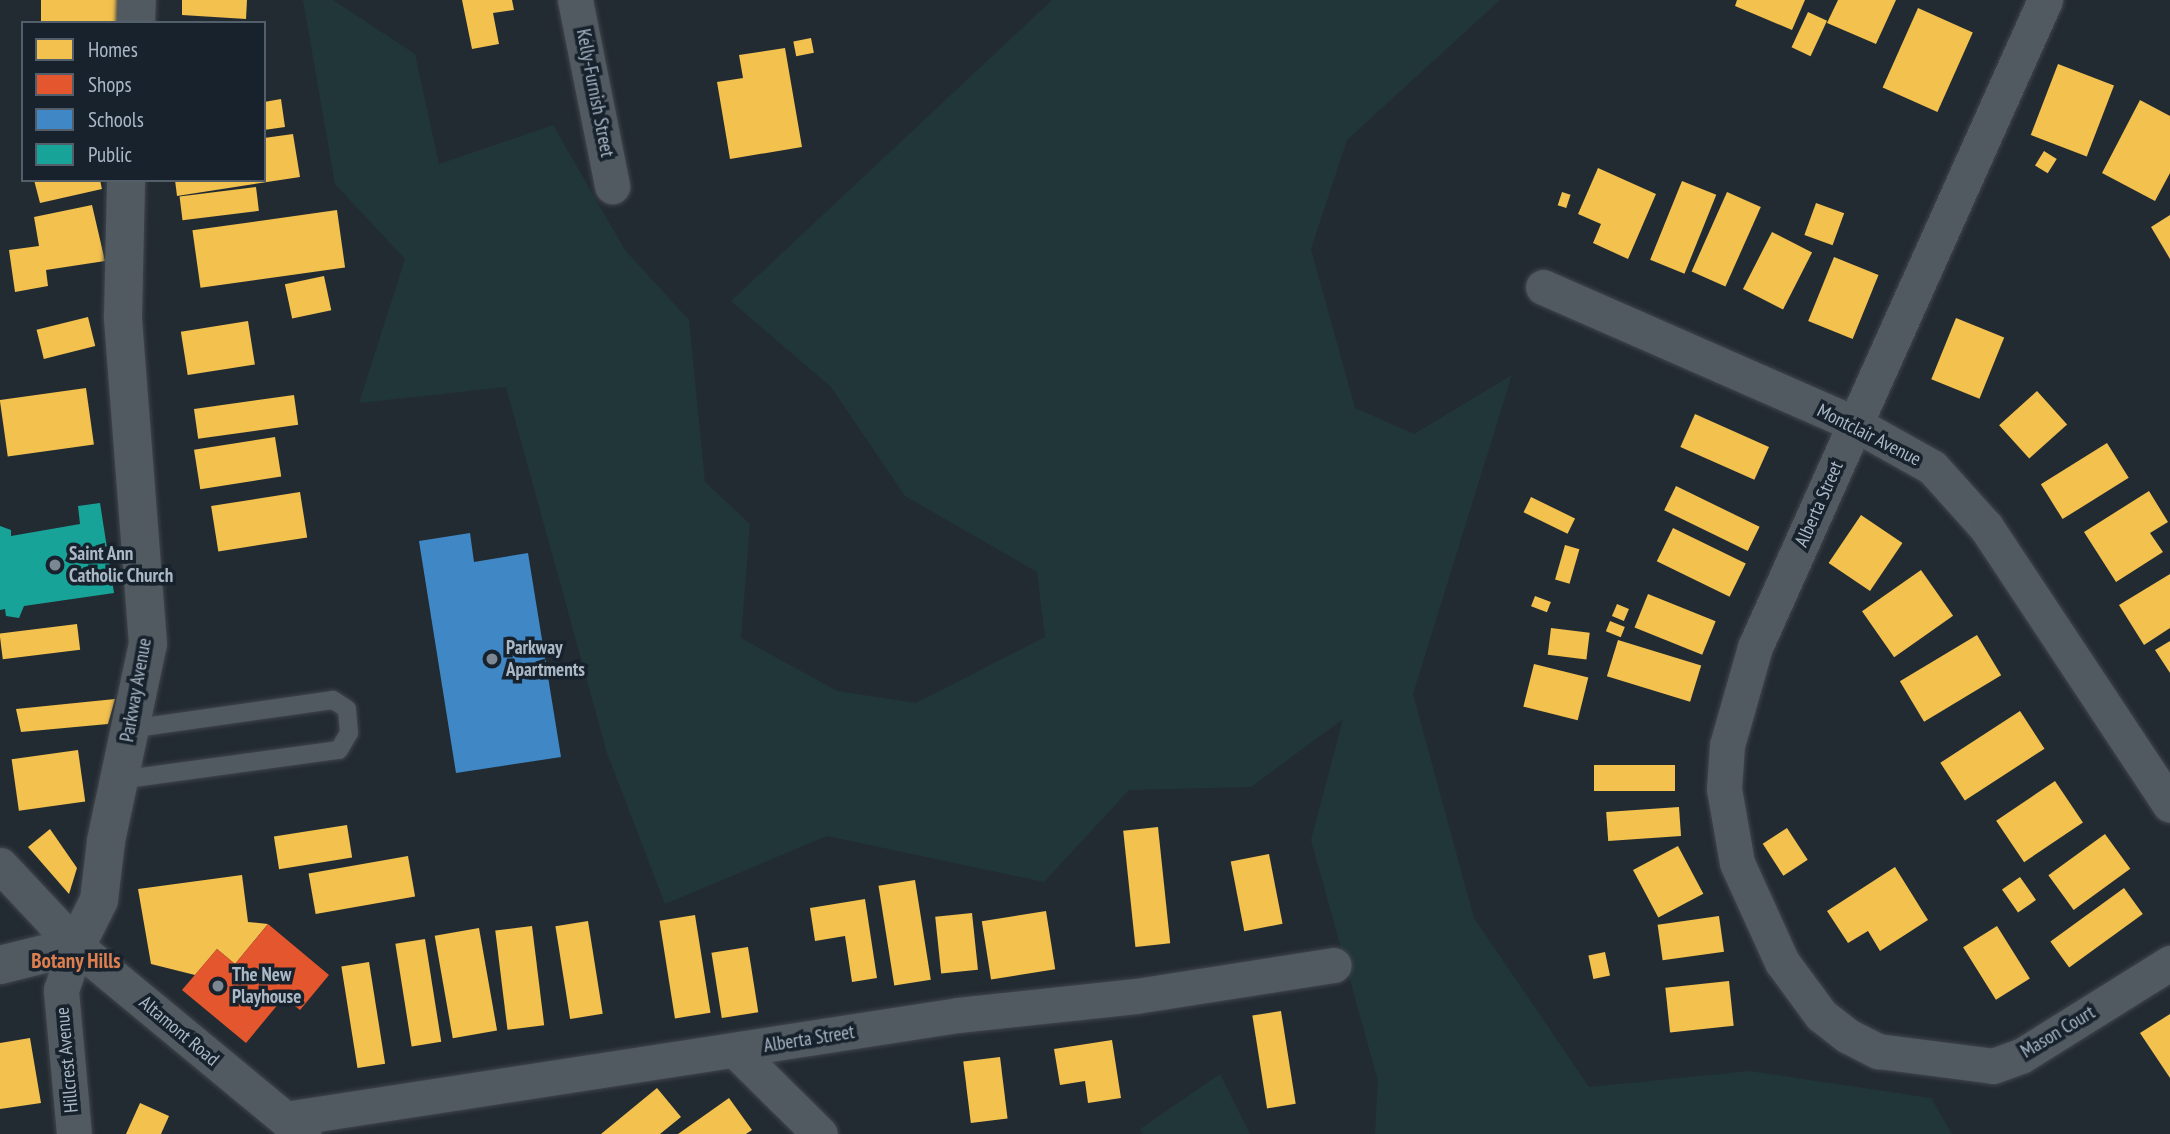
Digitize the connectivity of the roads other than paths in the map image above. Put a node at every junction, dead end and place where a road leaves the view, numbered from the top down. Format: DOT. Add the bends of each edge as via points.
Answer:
graph roads {
  1 [pos="137,0"];
  2 [pos="575,0"];
  3 [pos="2045,0"];
  4 [pos="136,21"];
  5 [pos="126,182"];
  6 [pos="612,186"];
  7 [pos="1542,287"];
  8 [pos="1855,424"];
  9 [pos="130,729"];
  10 [pos="119,780"];
  11 [pos="2170,805"];
  12 [pos="0,865"];
  13 [pos="76,946"];
  14 [pos="2170,963"];
  15 [pos="0,965"];
  16 [pos="1334,965"];
  17 [pos="1821,1015"];
  18 [pos="736,1051"];
  19 [pos="294,1126"];
  20 [pos="74,1134"];
  21 [pos="820,1134"];
  1 -- 4 [label="street"];
  2 -- 6 [label="street, Kelly-Furnish Street"];
  3 -- 8 [label="street, Alberta Street"];
  5 -- 9 [label="street, Parkway Avenue" via="123,316 148,644"];
  7 -- 8 [label="street, Montclair Avenue"];
  8 -- 11 [label="street, Montclair Avenue" via="1932,467 1986,527"];
  8 -- 17 [label="street, Alberta Street" via="1755,648 1727,745 1724,789 1737,863 1782,962"];
  9 -- 10 [label="street, Parkway Avenue"];
  9 -- 10 [label="lane" via="333,701 347,709 349,733 339,750"];
  10 -- 13 [label="street, Parkway Avenue" via="99,900"];
  12 -- 13 [label="street, Altamont Road"];
  13 -- 15 [label="street"];
  13 -- 19 [label="street, Altamont Road"];
  13 -- 20 [label="street, Hillcrest Avenue" via="61,990"];
  14 -- 17 [label="street, Mason Court" via="2021,1056 1993,1066 1878,1051 1848,1037"];
  16 -- 18 [label="street, Alberta Street" via="1136,996 958,1015"];
  18 -- 19 [label="street, Alberta Street"];
  18 -- 21 [label="street"];
}
